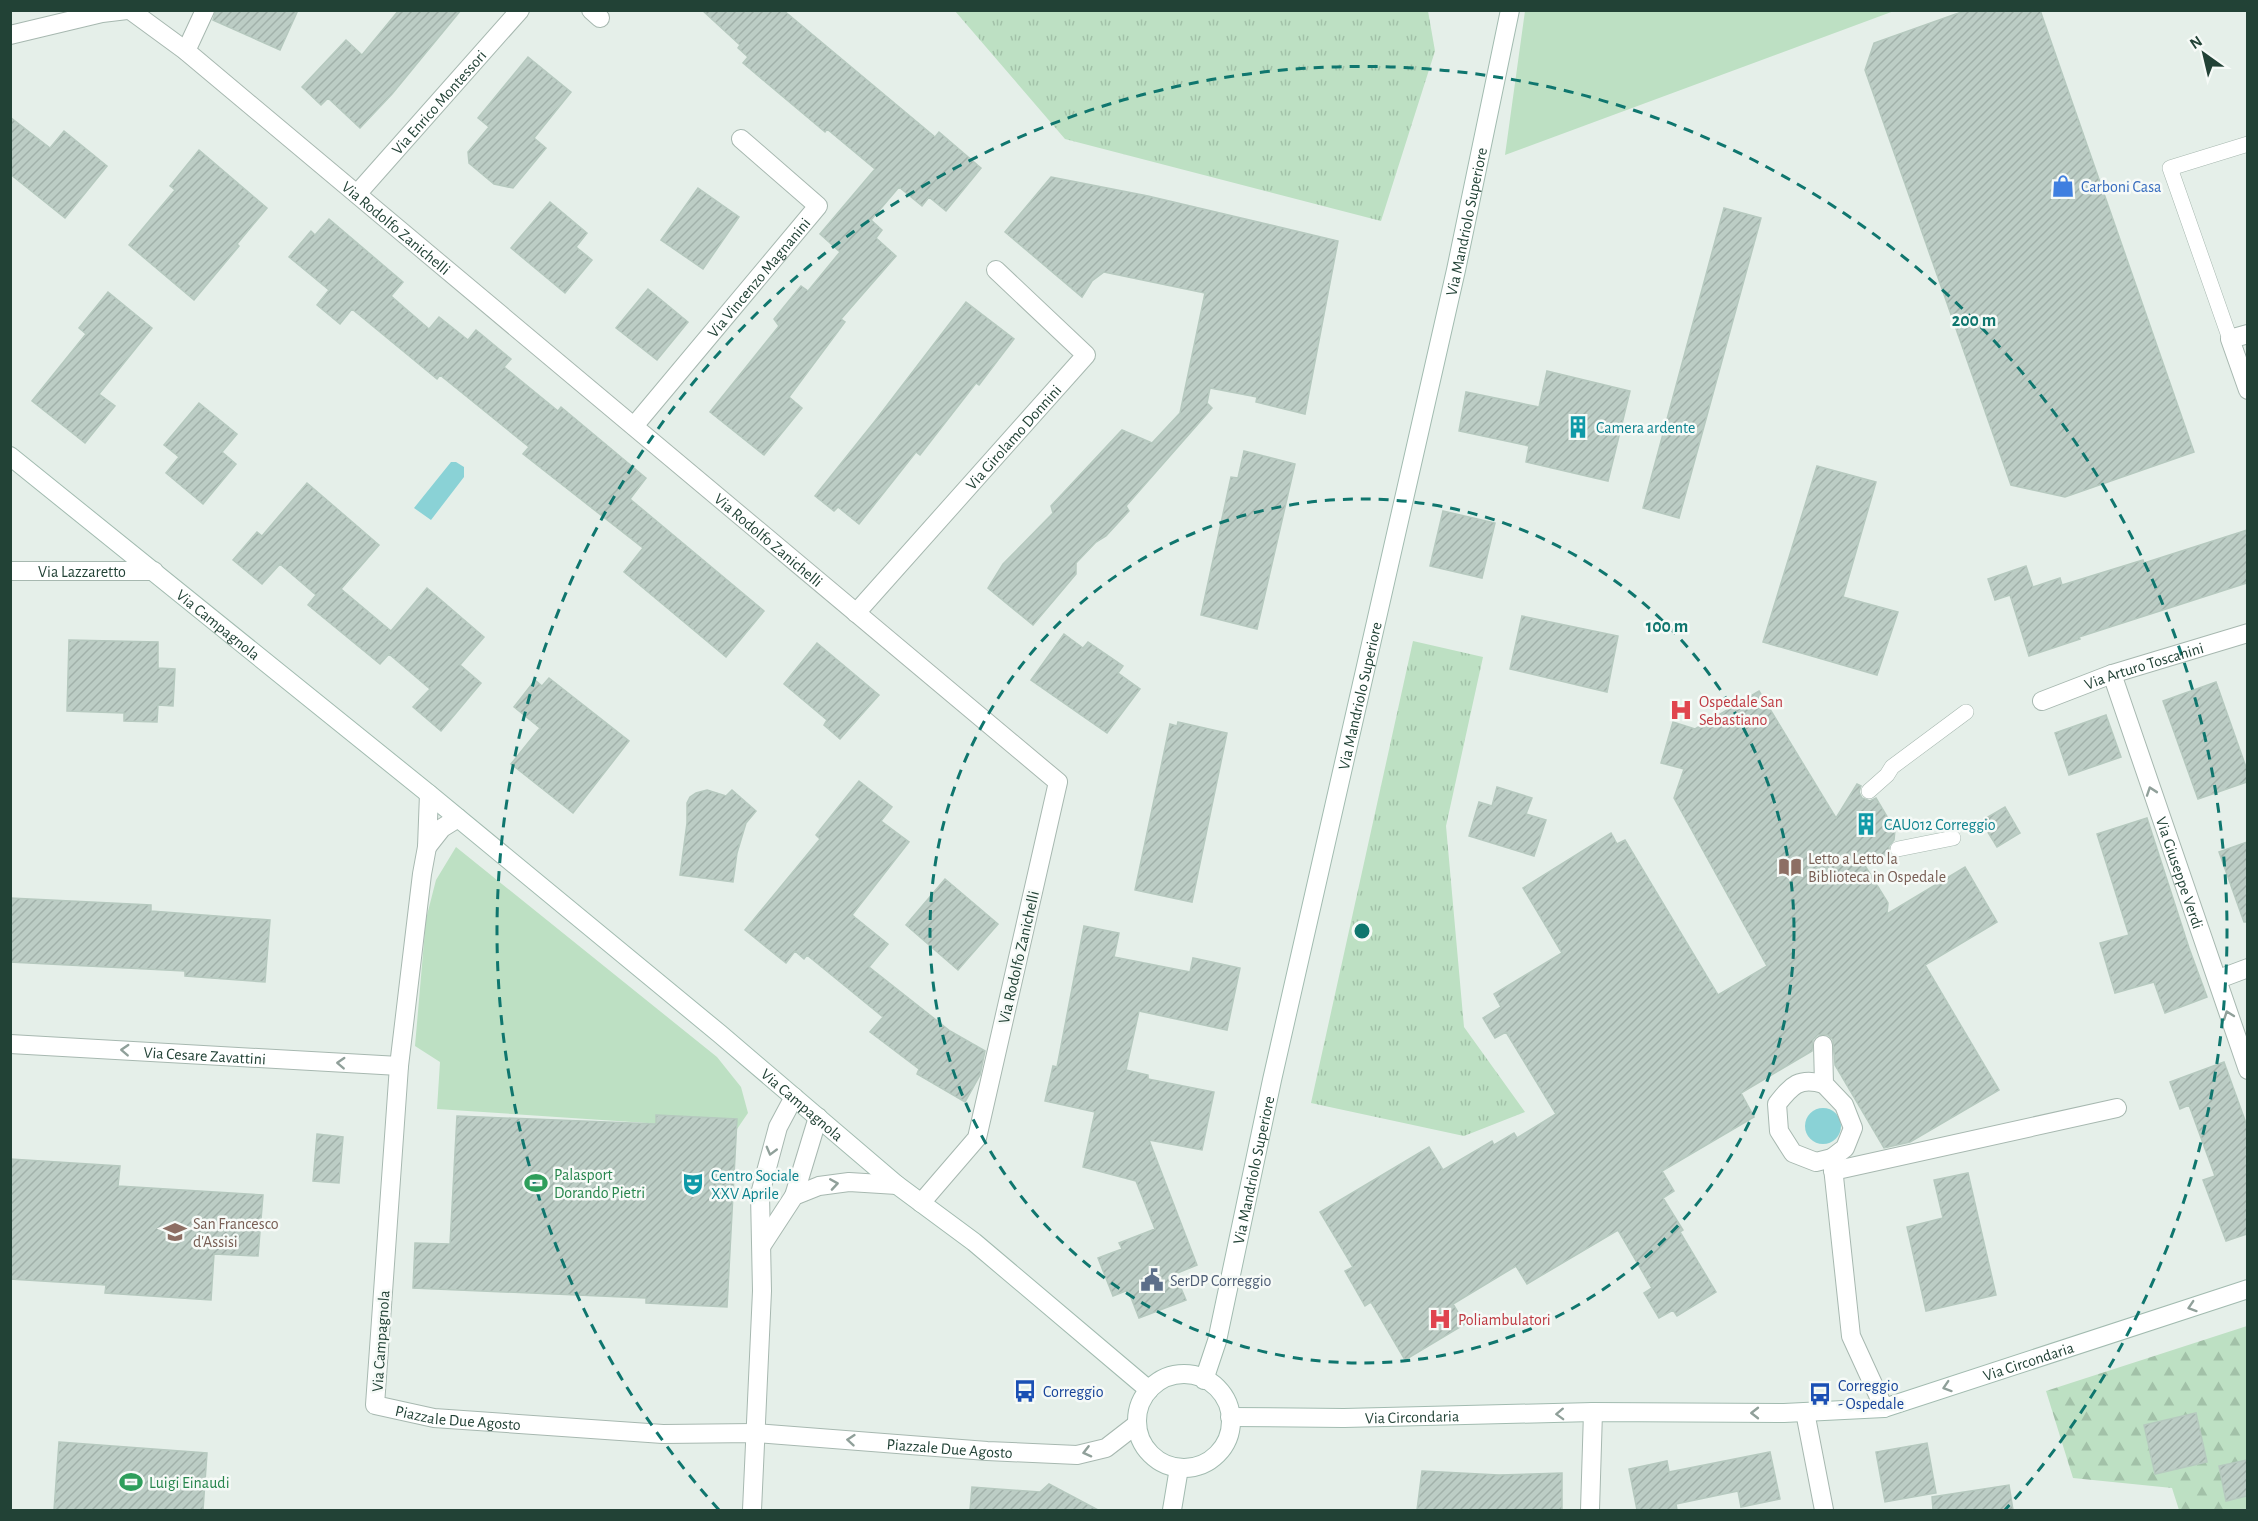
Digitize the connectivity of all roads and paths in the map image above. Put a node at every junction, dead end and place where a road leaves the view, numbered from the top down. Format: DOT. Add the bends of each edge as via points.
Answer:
graph roads {
  1 [pos="129,10"];
  2 [pos="205,10"];
  3 [pos="520,10"];
  4 [pos="1510,10"];
  5 [pos="10,35"];
  6 [pos="186,51"];
  7 [pos="741,140"];
  8 [pos="2247,144"];
  9 [pos="357,194"];
  10 [pos="996,270"];
  11 [pos="2239,337"];
  12 [pos="2247,390"];
  13 [pos="634,426"];
  14 [pos="10,456"];
  15 [pos="10,571"];
  16 [pos="154,571"];
  17 [pos="856,613"];
  18 [pos="2247,633"];
  19 [pos="2112,674"];
  20 [pos="2042,701"];
  21 [pos="1966,712"];
  22 [pos="1869,791"];
  23 [pos="429,794"];
  24 [pos="458,818"];
  25 [pos="1953,838"];
  26 [pos="427,847"];
  27 [pos="1898,849"];
  28 [pos="2247,968"];
  29 [pos="2224,977"];
  30 [pos="10,1044"];
  31 [pos="1823,1045"];
  32 [pos="399,1066"];
  33 [pos="2247,1070"];
  34 [pos="1824,1084"];
  35 [pos="794,1097"];
  36 [pos="2117,1108"];
  37 [pos="818,1117"];
  38 [pos="1832,1164"];
  39 [pos="897,1185"];
  40 [pos="794,1196"];
  41 [pos="921,1203"];
  42 [pos="762,1245"];
  43 [pos="2247,1289"];
  44 [pos="1204,1380"];
  45 [pos="1149,1390"];
  46 [pos="375,1405"];
  47 [pos="1884,1408"];
  48 [pos="1593,1412"];
  49 [pos="1805,1412"];
  50 [pos="1230,1417"];
  51 [pos="1137,1425"];
  52 [pos="755,1433"];
  53 [pos="1179,1468"];
  54 [pos="752,1510"];
  55 [pos="1172,1510"];
  56 [pos="1590,1510"];
  57 [pos="1824,1510"];
  1 -- 5 [label="street, Via Rodolfo Zanichelli"];
  1 -- 6 [label="street, Via Rodolfo Zanichelli"];
  2 -- 6 [label="street"];
  3 -- 9 [label="street, Via Enrico Montessori"];
  4 -- 44 [label="street, Via Mandriolo Superiore" via="1217,1341"];
  6 -- 9 [label="street, Via Rodolfo Zanichelli"];
  7 -- 13 [label="street, Via Vincenzo Magnanini" via="818,206"];
  8 -- 11 [label="lane" via="2170,168"];
  9 -- 13 [label="street, Via Rodolfo Zanichelli"];
  10 -- 17 [label="street, Via Girolamo Donnini" via="1086,355"];
  11 -- 12 [label="street"];
  13 -- 17 [label="street, Via Rodolfo Zanichelli"];
  14 -- 16 [label="street, Via Campagnola"];
  15 -- 16 [label="street, Via Lazzaretto"];
  16 -- 23 [label="street, Via Campagnola"];
  17 -- 41 [label="street, Via Rodolfo Zanichelli" via="1058,782 977,1138"];
  18 -- 19 [label="street, Via Arturo Toscanini"];
  19 -- 20 [label="street, Via Arturo Toscanini"];
  33 -- 19 [label="street, Via Giuseppe Verdi, one-way"];
  21 -- 22 [label="lane" via="1892,767"];
  23 -- 24 [label="street, Via Campagnola"];
  23 -- 26 [label="street, Via Campagnola"];
  24 -- 26 [label="street" via="442,828"];
  24 -- 35 [label="street, Via Campagnola"];
  25 -- 27 [label="lane"];
  26 -- 32 [label="street, Via Campagnola"];
  28 -- 29 [label="street"];
  32 -- 30 [label="street, Via Cesare Zavattini, one-way"];
  31 -- 34 [label="street"];
  32 -- 46 [label="street, Via Campagnola"];
  34 -- 38 [label="street" via="1845,1105 1853,1128 1845,1148"];
  34 -- 38 [label="street" via="1810,1080 1791,1086 1777,1104 1779,1131 1793,1153"];
  35 -- 37 [label="street, Via Campagnola"];
  35 -- 42 [label="street, one-way" via="778,1127 760,1194"];
  36 -- 38 [label="street"];
  37 -- 39 [label="street, Via Campagnola"];
  37 -- 40 [label="street"];
  38 -- 47 [label="street" via="1851,1336"];
  40 -- 39 [label="street, one-way" via="819,1186 849,1182"];
  39 -- 41 [label="street, Via Campagnola"];
  40 -- 42 [label="street"];
  41 -- 45 [label="street, Via Campagnola" via="974,1242"];
  42 -- 52 [label="street"];
  43 -- 47 [label="street, Via Circondaria, one-way"];
  44 -- 45 [label="street" via="1180,1375"];
  44 -- 50 [label="street" via="1220,1391"];
  45 -- 51 [label="street" via="1140,1405"];
  46 -- 52 [label="street, Piazzale Due Agosto" via="434,1418 663,1434"];
  47 -- 49 [label="street, Via Circondaria"];
  49 -- 48 [label="street, Via Circondaria, one-way"];
  48 -- 50 [label="street, Via Circondaria, one-way"];
  48 -- 56 [label="street"];
  49 -- 57 [label="street"];
  50 -- 53 [label="street" via="1226,1440 1215,1456 1194,1467"];
  51 -- 52 [label="street, Piazzale Due Agosto, one-way" via="1106,1448 1077,1455"];
  51 -- 53 [label="street" via="1141,1441 1151,1455 1165,1465"];
  52 -- 54 [label="street"];
  53 -- 55 [label="street"];
}
